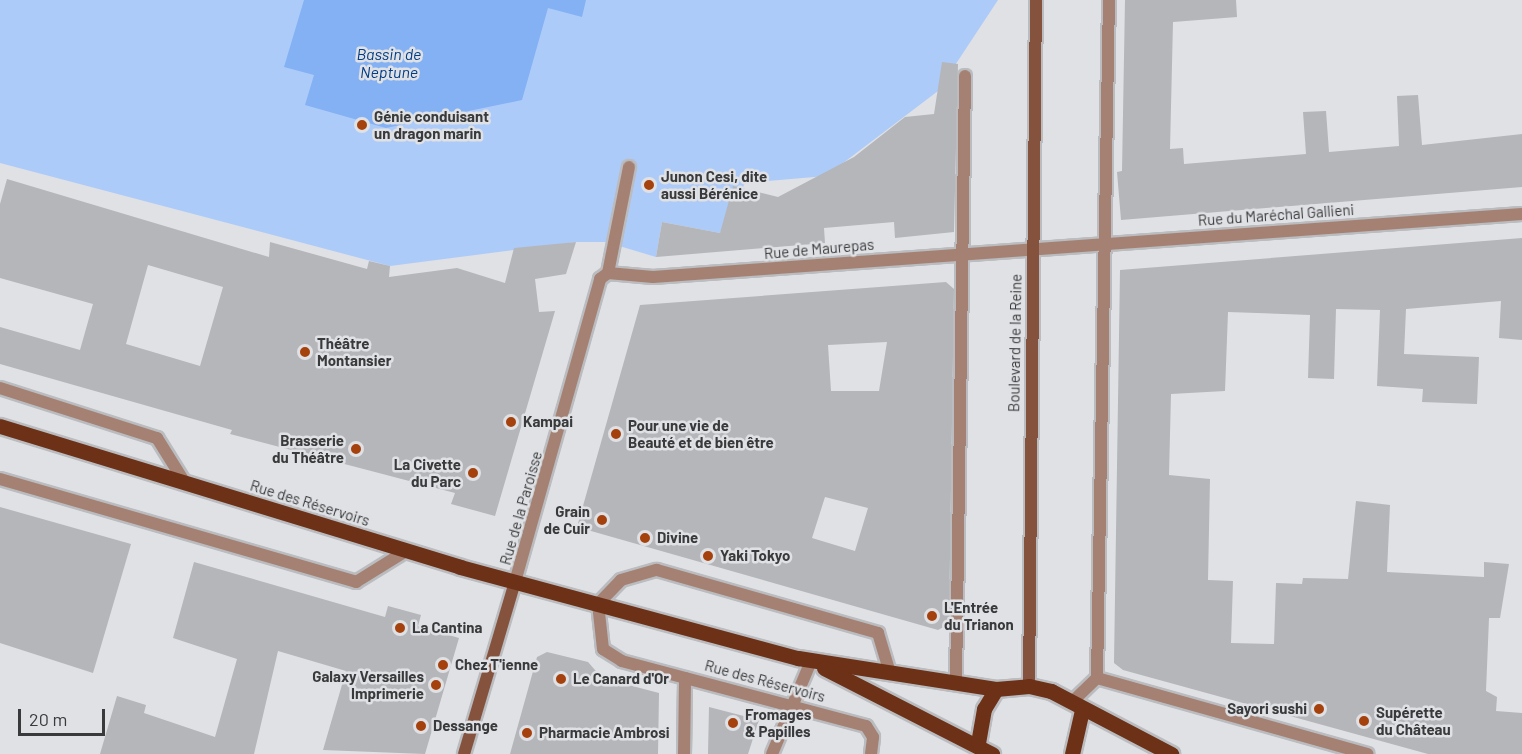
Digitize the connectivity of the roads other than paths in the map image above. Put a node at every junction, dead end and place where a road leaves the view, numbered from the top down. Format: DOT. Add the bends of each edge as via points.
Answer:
graph roads {
  1 [pos="1036,0"];
  2 [pos="1108,0"];
  3 [pos="965,76"];
  4 [pos="629,167"];
  5 [pos="1522,214"];
  6 [pos="1102,242"];
  7 [pos="1033,246"];
  8 [pos="962,252"];
  9 [pos="608,273"];
  10 [pos="0,388"];
  11 [pos="4,431"];
  12 [pos="0,479"];
  13 [pos="184,483"];
  14 [pos="406,550"];
  15 [pos="515,582"];
  16 [pos="598,604"];
  17 [pos="811,661"];
  18 [pos="890,673"];
  19 [pos="685,678"];
  20 [pos="1097,678"];
  21 [pos="956,683"];
  22 [pos="1029,686"];
  23 [pos="996,689"];
  24 [pos="792,707"];
  25 [pos="1076,707"];
  26 [pos="982,750"];
  27 [pos="464,754"];
  28 [pos="684,754"];
  29 [pos="772,754"];
  30 [pos="871,754"];
  31 [pos="1072,754"];
  32 [pos="1171,754"];
  33 [pos="1368,754"];
  1 -- 7 [label="street, Boulevard de la Reine"];
  2 -- 6 [label="street"];
  3 -- 8 [label="street"];
  4 -- 9 [label="street, Rue de la Paroisse"];
  5 -- 6 [label="street, Rue du Maréchal Gallieni"];
  6 -- 7 [label="street, Rue du Maréchal Gallieni"];
  6 -- 20 [label="street"];
  7 -- 8 [label="street, Rue de Maurepas"];
  7 -- 22 [label="street, Boulevard de la Reine"];
  8 -- 9 [label="street, Rue de Maurepas" via="653,277"];
  8 -- 21 [label="street"];
  9 -- 15 [label="street, Rue de la Paroisse" via="600,279"];
  10 -- 13 [label="street" via="157,438"];
  11 -- 13 [label="main road, Rue des Réservoirs"];
  12 -- 14 [label="street" via="356,582"];
  13 -- 14 [label="main road, Rue des Réservoirs"];
  14 -- 15 [label="main road, Rue des Réservoirs"];
  15 -- 16 [label="main road, Rue des Réservoirs"];
  15 -- 27 [label="street, Rue de la Paroisse"];
  16 -- 17 [label="main road, Rue des Réservoirs"];
  16 -- 18 [label="street" via="621,580 657,570 878,633"];
  16 -- 19 [label="street, Rue des Réservoirs" via="603,649 622,661"];
  17 -- 18 [label="main road, Rue des Réservoirs"];
  17 -- 24 [label="street"];
  17 -- 26 [label="main road, Rue des Réservoirs"];
  18 -- 21 [label="main road, Rue des Réservoirs"];
  19 -- 24 [label="street, Rue des Réservoirs"];
  19 -- 28 [label="street"];
  20 -- 25 [label="street"];
  20 -- 33 [label="street"];
  21 -- 23 [label="main road, Rue des Réservoirs"];
  22 -- 23 [label="main road, Rue des Réservoirs"];
  22 -- 25 [label="main road"];
  23 -- 26 [label="main road" via="984,709"];
  24 -- 29 [label="street"];
  24 -- 30 [label="street, Rue des Réservoirs" via="866,726 873,737"];
  25 -- 31 [label="main road"];
  25 -- 32 [label="main road"];
}
